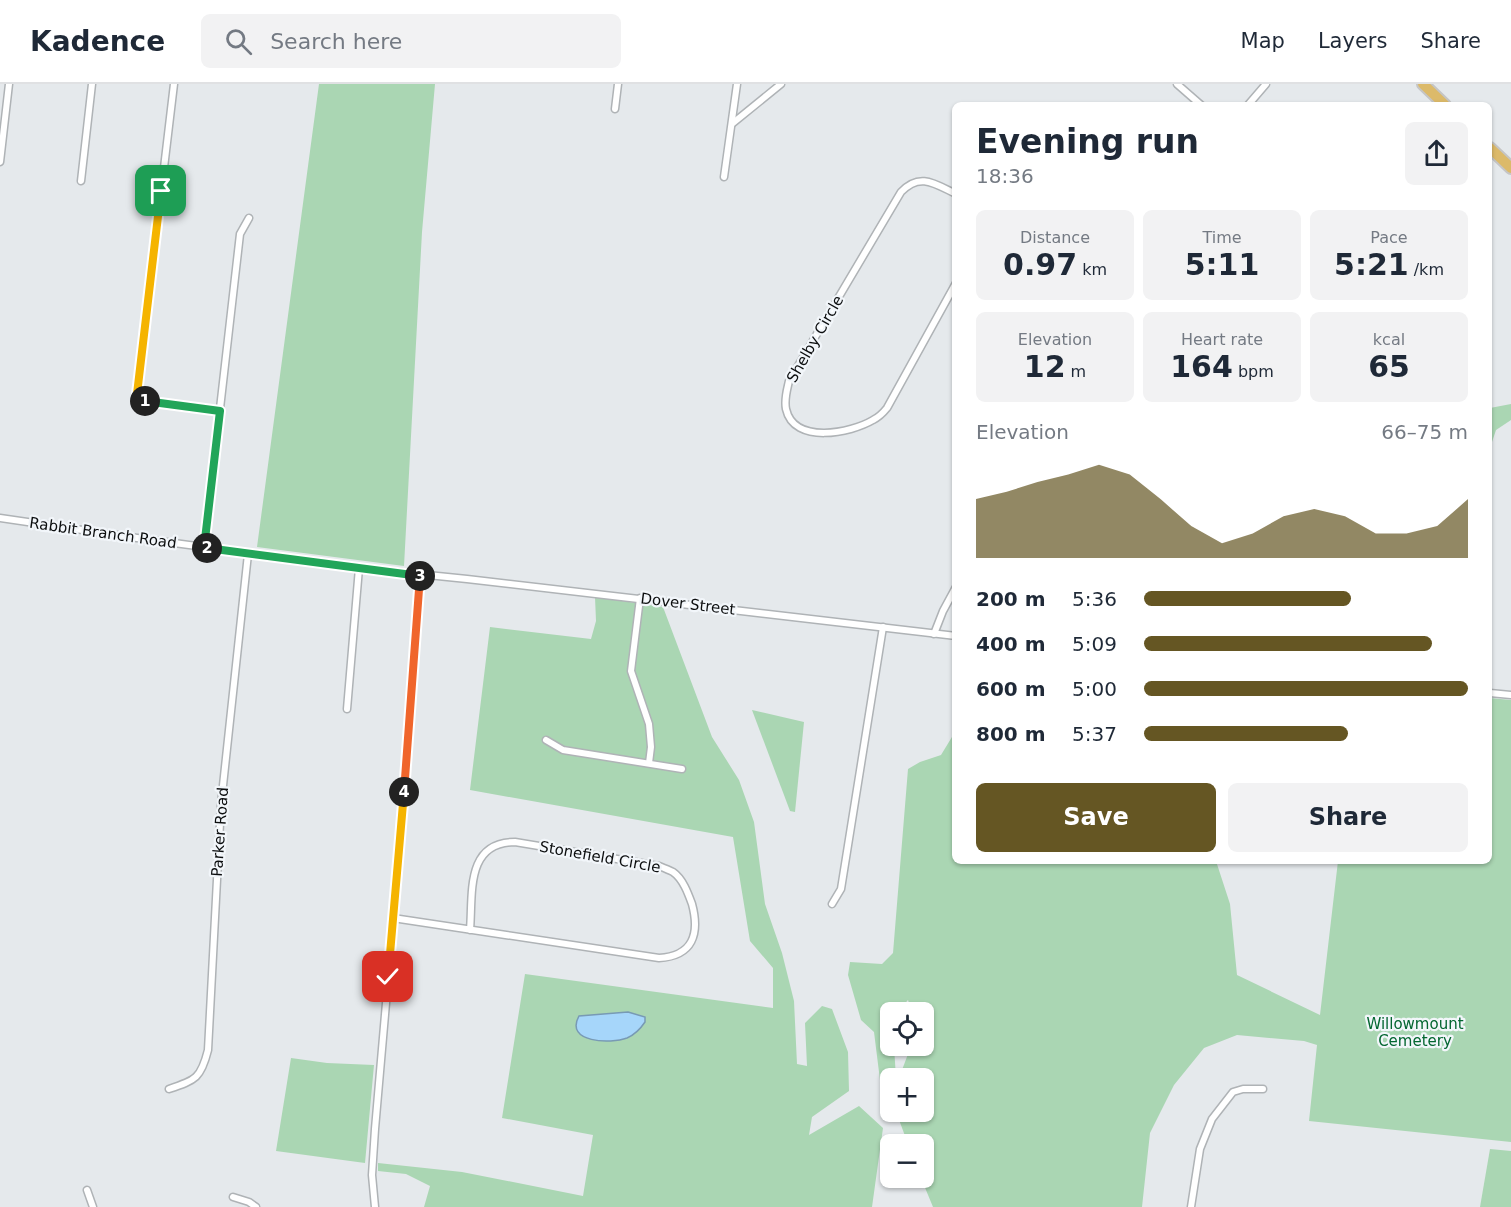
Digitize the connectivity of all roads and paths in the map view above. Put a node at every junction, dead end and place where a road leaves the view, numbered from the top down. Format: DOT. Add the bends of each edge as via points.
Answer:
graph roads {
  1 [pos="9,84"];
  2 [pos="92,84"];
  3 [pos="174,84"];
  4 [pos="618,84"];
  5 [pos="737,84"];
  6 [pos="781,84"];
  7 [pos="1177,84"];
  8 [pos="1266,84"];
  9 [pos="1423,84"];
  10 [pos="1198,102"];
  11 [pos="1251,102"];
  12 [pos="1442,102"];
  13 [pos="615,109"];
  14 [pos="733,123"];
  15 [pos="1492,149"];
  16 [pos="0,162"];
  17 [pos="1511,168"];
  18 [pos="724,177"];
  19 [pos="81,181"];
  20 [pos="952,192"];
  21 [pos="249,218"];
  22 [pos="952,290"];
  23 [pos="220,411"];
  24 [pos="0,518"];
  25 [pos="204,548"];
  26 [pos="248,554"];
  27 [pos="359,568"];
  28 [pos="420,574"];
  29 [pos="952,594"];
  30 [pos="640,598"];
  31 [pos="883,627"];
  32 [pos="934,634"];
  33 [pos="952,636"];
  34 [pos="1492,693"];
  35 [pos="1511,695"];
  36 [pos="347,709"];
  37 [pos="546,740"];
  38 [pos="649,763"];
  39 [pos="682,769"];
  40 [pos="832,904"];
  41 [pos="393,918"];
  42 [pos="470,930"];
  43 [pos="169,1089"];
  44 [pos="1263,1089"];
  45 [pos="87,1190"];
  46 [pos="233,1197"];
  47 [pos="93,1207"];
  48 [pos="256,1207"];
  49 [pos="375,1207"];
  50 [pos="1191,1207"];
  1 -- 16 [label="street"];
  2 -- 19 [label="street"];
  3 -- 23 [label="street" via="138,398"];
  4 -- 13 [label="street"];
  5 -- 14 [label="street"];
  6 -- 14 [label="street"];
  7 -- 10 [label="street"];
  8 -- 11 [label="street"];
  9 -- 12 [label="main road"];
  14 -- 18 [label="street"];
  15 -- 17 [label="main road"];
  20 -- 22 [label="street, Shelby Circle" via="923,181 908,184 901,192 789,381 786,410 793,422 803,430 817,433 858,427 880,416"];
  21 -- 23 [label="street" via="240,234"];
  23 -- 25 [label="street"];
  24 -- 25 [label="street, Rabbit Branch Road"];
  25 -- 26 [label="street, Rabbit Branch Road"];
  26 -- 27 [label="street, Rabbit Branch Road"];
  26 -- 43 [label="street, Parker Road" via="221,804 208,1050 199,1076"];
  27 -- 28 [label="street, Rabbit Branch Road"];
  27 -- 36 [label="street"];
  28 -- 30 [label="street, Dover Street"];
  28 -- 41 [label="street"];
  29 -- 32 [label="street"];
  30 -- 31 [label="street, Dover Street"];
  30 -- 38 [label="street" via="631,671 649,724"];
  31 -- 32 [label="street, Dover Street"];
  31 -- 40 [label="street" via="840,889"];
  32 -- 33 [label="street, Dover Street"];
  34 -- 35 [label="street"];
  37 -- 38 [label="street" via="563,750"];
  38 -- 39 [label="street"];
  41 -- 42 [label="street, Stonefield Circle"];
  41 -- 49 [label="street" via="372,1175"];
  42 -- 42 [label="street, Stonefield Circle" via="669,958 689,946 696,920 681,880 659,866 504,842 486,850 475,868"];
  44 -- 50 [label="street" via="1233,1092 1212,1119 1200,1149"];
  45 -- 47 [label="street"];
  46 -- 48 [label="street"];
}
